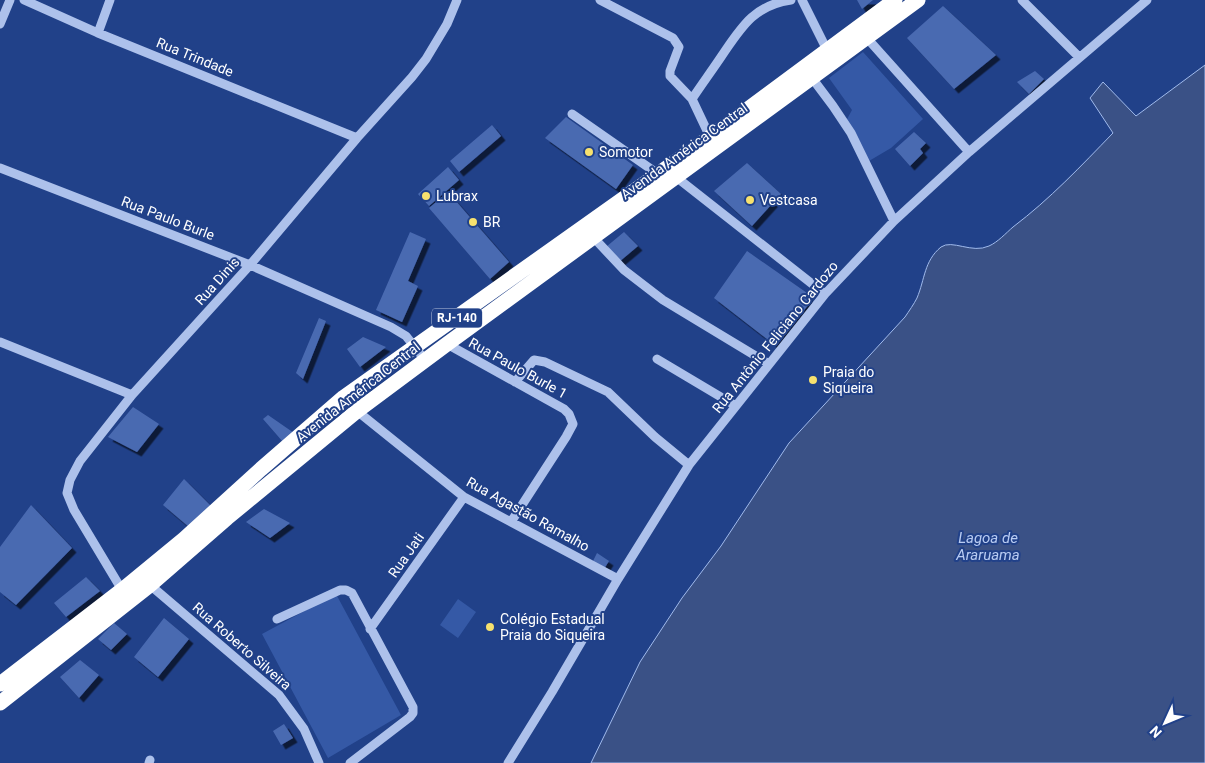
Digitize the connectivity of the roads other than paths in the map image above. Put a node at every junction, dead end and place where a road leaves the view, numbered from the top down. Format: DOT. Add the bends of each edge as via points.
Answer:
graph roads {
  1 [pos="10,0"];
  2 [pos="24,0"];
  3 [pos="110,0"];
  4 [pos="457,0"];
  5 [pos="600,0"];
  6 [pos="791,0"];
  7 [pos="802,0"];
  8 [pos="895,0"];
  9 [pos="918,0"];
  10 [pos="1022,0"];
  11 [pos="1147,0"];
  12 [pos="776,1"];
  13 [pos="0,24"];
  14 [pos="98,33"];
  15 [pos="866,37"];
  16 [pos="826,50"];
  17 [pos="1079,57"];
  18 [pos="812,78"];
  19 [pos="692,99"];
  20 [pos="572,114"];
  21 [pos="710,137"];
  22 [pos="357,138"];
  23 [pos="969,152"];
  24 [pos="0,168"];
  25 [pos="658,174"];
  26 [pos="676,177"];
  27 [pos="894,221"];
  28 [pos="594,238"];
  29 [pos="250,265"];
  30 [pos="825,294"];
  31 [pos="0,342"];
  32 [pos="447,344"];
  33 [pos="415,347"];
  34 [pos="657,359"];
  35 [pos="425,360"];
  36 [pos="769,364"];
  37 [pos="515,382"];
  38 [pos="132,394"];
  39 [pos="736,406"];
  40 [pos="357,412"];
  41 [pos="689,465"];
  42 [pos="464,496"];
  43 [pos="511,522"];
  44 [pos="618,579"];
  45 [pos="150,585"];
  46 [pos="122,590"];
  47 [pos="277,618"];
  48 [pos="370,629"];
  49 [pos="40,662"];
  50 [pos="0,684"];
  51 [pos="0,703"];
  52 [pos="320,763"];
  53 [pos="350,763"];
  54 [pos="508,763"];
  1 -- 13 [label="street"];
  2 -- 14 [label="street, Rua Trindade"];
  3 -- 14 [label="street"];
  4 -- 22 [label="street, Rua Dinis" via="426,59"];
  5 -- 19 [label="street" via="676,41 679,47 670,76"];
  6 -- 12 [label="street"];
  7 -- 16 [label="street"];
  8 -- 16 [label="highway, Avenida América Central / RJ-140"];
  9 -- 15 [label="highway, Avenida América Central / RJ-140"];
  10 -- 17 [label="street"];
  11 -- 17 [label="street, Rua Antônio Feliciano Cardozo"];
  12 -- 19 [label="street" via="744,23"];
  14 -- 22 [label="street, Rua Trindade"];
  15 -- 18 [label="highway, Avenida América Central / RJ-140"];
  15 -- 23 [label="street"];
  16 -- 21 [label="highway, Avenida América Central / RJ-140"];
  17 -- 23 [label="street, Rua Antônio Feliciano Cardozo"];
  18 -- 26 [label="highway, Avenida América Central / RJ-140"];
  18 -- 27 [label="street" via="851,132"];
  19 -- 21 [label="street"];
  20 -- 25 [label="street"];
  21 -- 25 [label="highway, Avenida América Central / RJ-140"];
  22 -- 29 [label="street, Rua Dinis"];
  23 -- 27 [label="street, Rua Antônio Feliciano Cardozo"];
  24 -- 29 [label="street, Rua Paulo Burle"];
  25 -- 33 [label="highway, Avenida América Central / RJ-140"];
  26 -- 28 [label="highway, Avenida América Central / RJ-140"];
  26 -- 30 [label="street"];
  27 -- 30 [label="street, Rua Antônio Feliciano Cardozo"];
  28 -- 32 [label="highway, Avenida América Central / RJ-140"];
  28 -- 36 [label="street" via="624,270 663,300"];
  29 -- 33 [label="street, Rua Paulo Burle" via="400,332"];
  29 -- 38 [label="street, Rua Dinis"];
  30 -- 36 [label="street, Rua Antônio Feliciano Cardozo"];
  31 -- 38 [label="street"];
  32 -- 35 [label="highway, Avenida América Central / RJ-140"];
  32 -- 37 [label="street, Rua Paulo Burle 1"];
  33 -- 35 [label="street, Rua Paulo Burle"];
  33 -- 46 [label="highway, Avenida América Central / RJ-140" via="344,398"];
  34 -- 39 [label="street"];
  35 -- 40 [label="highway, Avenida América Central / RJ-140"];
  36 -- 39 [label="street, Rua Antônio Feliciano Cardozo"];
  37 -- 41 [label="street" via="534,360 579,377 608,392 654,437"];
  37 -- 43 [label="street, Rua Paulo Burle 1" via="564,409 573,424"];
  38 -- 46 [label="street, Rua Dinis" via="80,461 67,493"];
  39 -- 41 [label="street, Rua Antônio Feliciano Cardozo"];
  40 -- 42 [label="street, Rua Agastão Ramalho"];
  40 -- 45 [label="highway, Avenida América Central / RJ-140"];
  41 -- 44 [label="street, Rua Antônio Feliciano Cardozo"];
  42 -- 43 [label="street, Rua Agastão Ramalho"];
  42 -- 48 [label="street, Rua Jati"];
  43 -- 44 [label="street, Rua Agastão Ramalho"];
  44 -- 54 [label="street, Rua Antônio Feliciano Cardozo"];
  45 -- 49 [label="highway, Avenida América Central / RJ-140"];
  45 -- 52 [label="street, Rua Roberto Silveira" via="279,695 304,729"];
  46 -- 49 [label="highway, Avenida América Central / RJ-140"];
  47 -- 48 [label="street" via="346,590 355,597"];
  48 -- 53 [label="street" via="413,707 413,713"];
  49 -- 50 [label="highway, Avenida América Central / RJ-140"];
  49 -- 51 [label="highway, Avenida América Central / RJ-140"];
}
